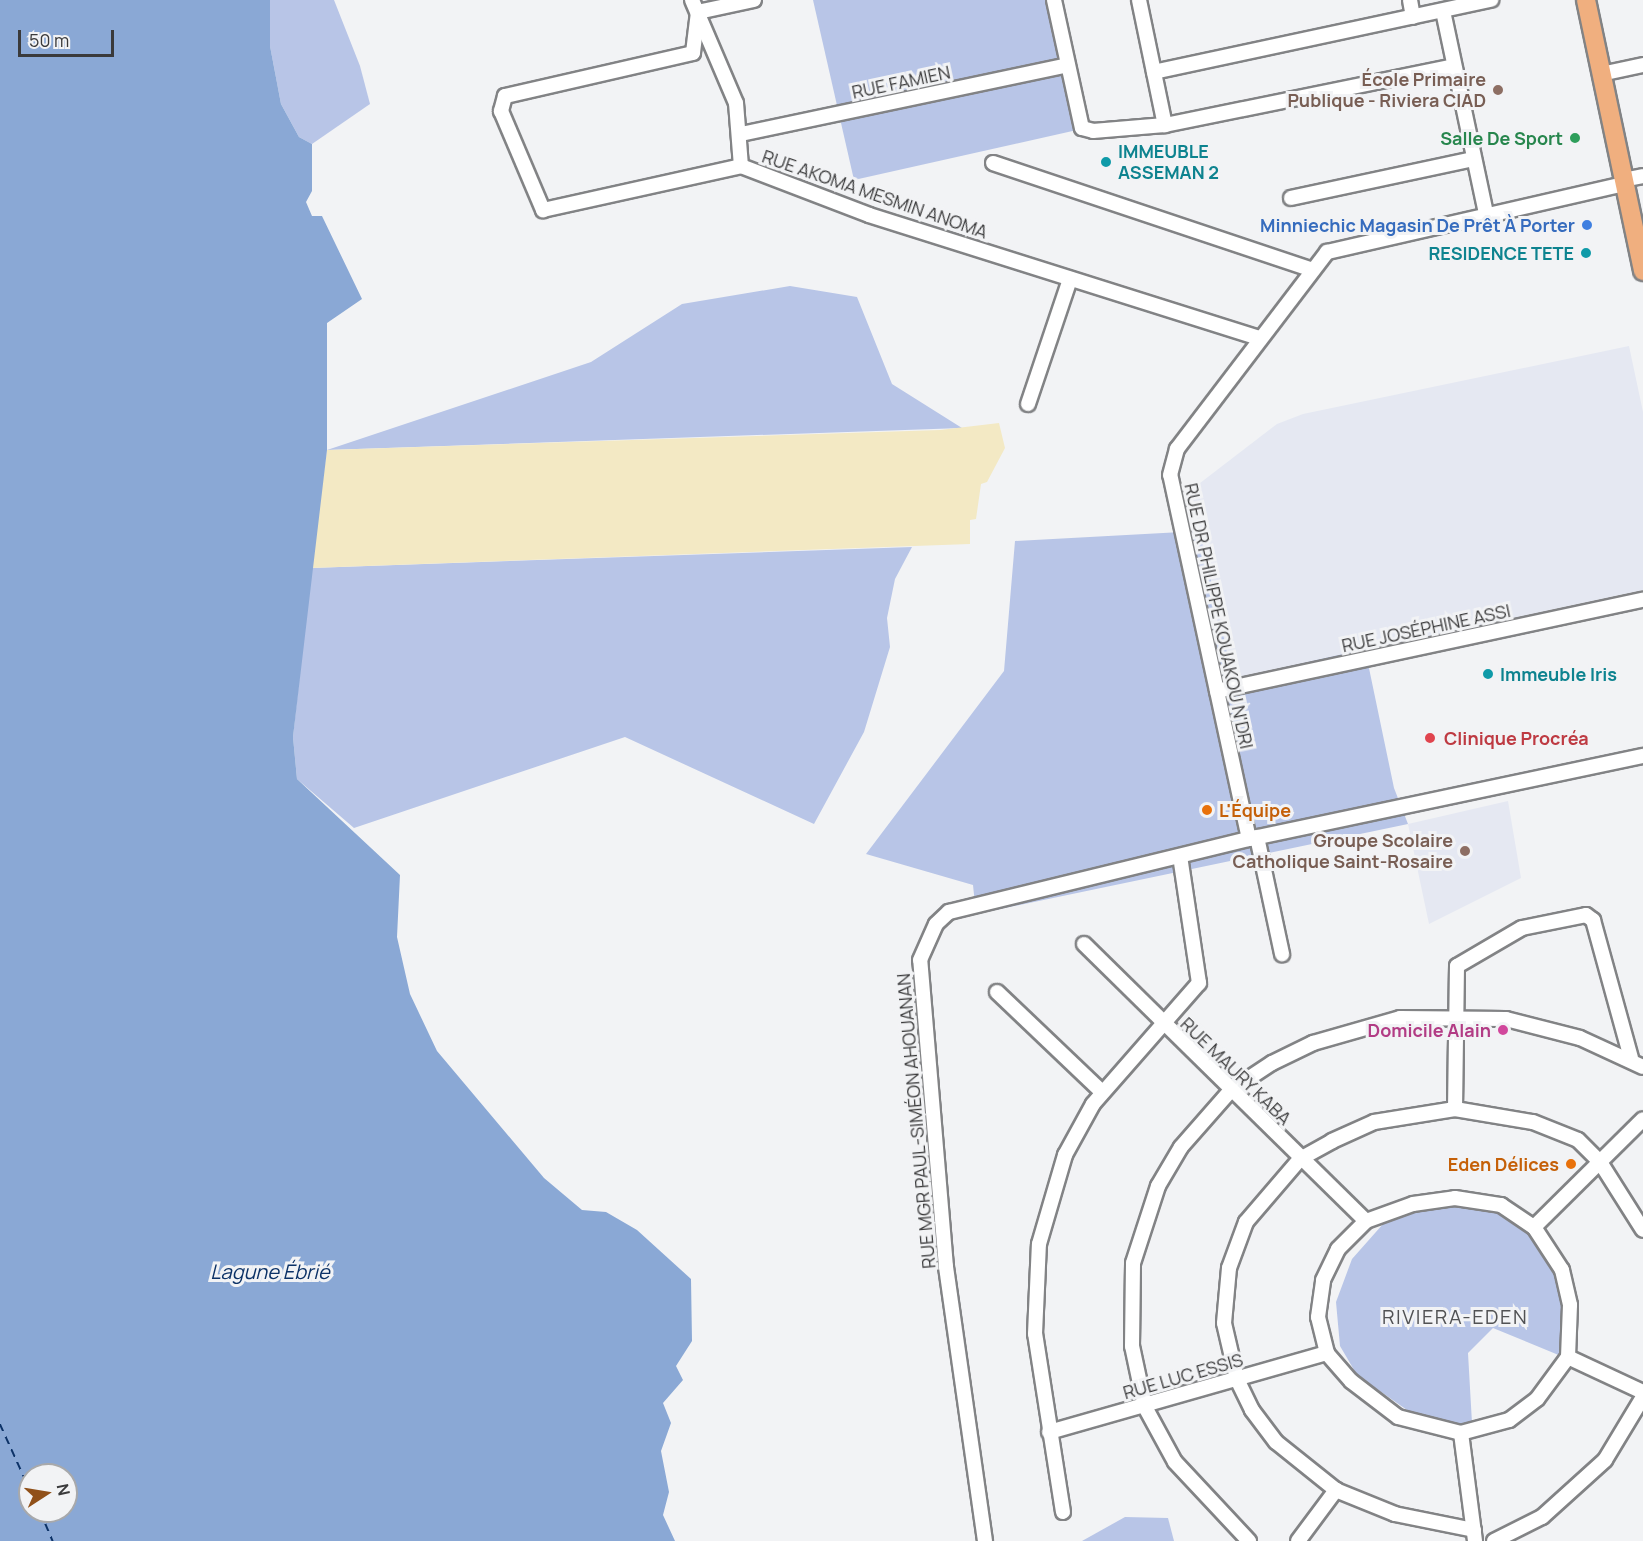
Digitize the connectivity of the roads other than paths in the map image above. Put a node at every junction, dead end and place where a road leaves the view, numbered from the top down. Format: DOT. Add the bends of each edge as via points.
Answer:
graph roads {
  1 [pos="754,0"];
  2 [pos="1054,0"];
  3 [pos="1139,0"];
  4 [pos="1410,0"];
  5 [pos="1491,0"];
  6 [pos="1586,0"];
  7 [pos="695,6"];
  8 [pos="1443,11"];
  9 [pos="1413,17"];
  10 [pos="1068,65"];
  11 [pos="1643,65"];
  12 [pos="1454,66"];
  13 [pos="1154,72"];
  14 [pos="1601,74"];
  15 [pos="1166,125"];
  16 [pos="741,134"];
  17 [pos="1473,159"];
  18 [pos="993,163"];
  19 [pos="741,166"];
  20 [pos="1643,176"];
  21 [pos="1624,182"];
  22 [pos="1291,198"];
  23 [pos="1486,214"];
  24 [pos="1314,270"];
  25 [pos="1643,271"];
  26 [pos="1070,279"];
  27 [pos="1259,338"];
  28 [pos="1028,404"];
  29 [pos="1643,600"];
  30 [pos="1217,690"];
  31 [pos="1643,756"];
  32 [pos="1253,838"];
  33 [pos="1180,856"];
  34 [pos="1084,944"];
  35 [pos="1282,954"];
  36 [pos="997,992"];
  37 [pos="1457,1015"];
  38 [pos="1161,1023"];
  39 [pos="1631,1058"];
  40 [pos="1643,1067"];
  41 [pos="1231,1090"];
  42 [pos="1101,1092"];
  43 [pos="1455,1109"];
  44 [pos="1643,1119"];
  45 [pos="1300,1159"];
  46 [pos="1600,1162"];
  47 [pos="1366,1221"];
  48 [pos="1534,1227"];
  49 [pos="1643,1230"];
  50 [pos="1327,1353"];
  51 [pos="1568,1357"];
  52 [pos="1237,1379"];
  53 [pos="1643,1392"];
  54 [pos="1643,1397"];
  55 [pos="1145,1407"];
  56 [pos="1049,1432"];
  57 [pos="1461,1433"];
  58 [pos="1336,1490"];
  59 [pos="1063,1512"];
  60 [pos="1475,1536"];
  61 [pos="985,1541"];
  62 [pos="1250,1541"];
  63 [pos="1298,1541"];
  64 [pos="1494,1541"];
  1 -- 7 [label="street"];
  2 -- 10 [label="street"];
  3 -- 13 [label="street"];
  4 -- 9 [label="street"];
  5 -- 8 [label="street"];
  6 -- 14 [label="main road"];
  7 -- 16 [label="street" via="736,103"];
  7 -- 19 [label="street, RUE AKOMA MESMIN ANOMA" via="693,53 513,91 505,96 501,111 543,210"];
  8 -- 9 [label="street"];
  8 -- 12 [label="street"];
  9 -- 13 [label="street"];
  10 -- 15 [label="street" via="1082,128"];
  10 -- 16 [label="street, RUE FAMIEN"];
  11 -- 14 [label="street"];
  12 -- 15 [label="street"];
  12 -- 17 [label="street"];
  13 -- 15 [label="street"];
  14 -- 21 [label="main road"];
  16 -- 19 [label="street"];
  17 -- 22 [label="street"];
  17 -- 23 [label="street"];
  18 -- 24 [label="street"];
  19 -- 26 [label="street, RUE AKOMA MESMIN ANOMA" via="869,215"];
  20 -- 21 [label="street, RUE DR PHILIPPE KOUAKOU N'DRI"];
  21 -- 23 [label="street, RUE DR PHILIPPE KOUAKOU N'DRI"];
  21 -- 25 [label="main road"];
  23 -- 24 [label="street, RUE DR PHILIPPE KOUAKOU N'DRI" via="1327,252"];
  24 -- 27 [label="street, RUE DR PHILIPPE KOUAKOU N'DRI"];
  26 -- 27 [label="street, RUE AKOMA MESMIN ANOMA"];
  26 -- 28 [label="street"];
  27 -- 30 [label="street, RUE DR PHILIPPE KOUAKOU N'DRI" via="1177,449 1170,475"];
  29 -- 30 [label="street, RUE JOSÉPHINE ASSI"];
  30 -- 32 [label="street, RUE DR PHILIPPE KOUAKOU N'DRI"];
  31 -- 32 [label="street, RUE MGR PAUL-SIMÉON AHOUANAN"];
  32 -- 33 [label="street, RUE MGR PAUL-SIMÉON AHOUANAN"];
  32 -- 35 [label="street, RUE DR PHILIPPE KOUAKOU N'DRI"];
  33 -- 38 [label="street" via="1199,983"];
  33 -- 61 [label="street, RUE MGR PAUL-SIMÉON AHOUANAN" via="949,912 924,941 920,960 946,1267"];
  34 -- 38 [label="street, RUE MAURY KABA"];
  36 -- 42 [label="street"];
  37 -- 39 [label="street" via="1553,1029"];
  37 -- 39 [label="street" via="1455,976 1463,961 1522,928 1586,915 1596,928"];
  37 -- 41 [label="street" via="1400,1018 1331,1037 1272,1063"];
  37 -- 43 [label="street"];
  38 -- 41 [label="street, RUE MAURY KABA"];
  38 -- 42 [label="street"];
  39 -- 40 [label="street"];
  41 -- 45 [label="street, RUE MAURY KABA"];
  41 -- 55 [label="street" via="1181,1146 1144,1223 1129,1306"];
  42 -- 56 [label="street" via="1065,1155 1039,1244 1035,1334"];
  43 -- 45 [label="street" via="1374,1122"];
  43 -- 46 [label="street" via="1491,1112 1558,1130"];
  44 -- 46 [label="street"];
  45 -- 47 [label="street, RUE MAURY KABA"];
  45 -- 52 [label="street" via="1246,1222 1229,1268 1224,1323"];
  46 -- 48 [label="street"];
  46 -- 49 [label="street"];
  47 -- 48 [label="street" via="1413,1204 1455,1198 1501,1205"];
  47 -- 50 [label="street" via="1338,1249 1323,1280 1318,1317"];
  48 -- 51 [label="street" via="1562,1270 1570,1305"];
  50 -- 52 [label="street, RUE LUC ESSIS"];
  50 -- 57 [label="street" via="1351,1381 1398,1417"];
  51 -- 53 [label="street"];
  51 -- 57 [label="street" via="1537,1399 1509,1420"];
  52 -- 55 [label="street, RUE LUC ESSIS"];
  52 -- 58 [label="street" via="1276,1442"];
  54 -- 64 [label="street" via="1605,1460 1542,1517"];
  55 -- 56 [label="street, RUE LUC ESSIS"];
  55 -- 62 [label="street" via="1175,1462"];
  56 -- 59 [label="street"];
  57 -- 60 [label="street"];
  58 -- 60 [label="street" via="1395,1514"];
  58 -- 63 [label="street"];
}
